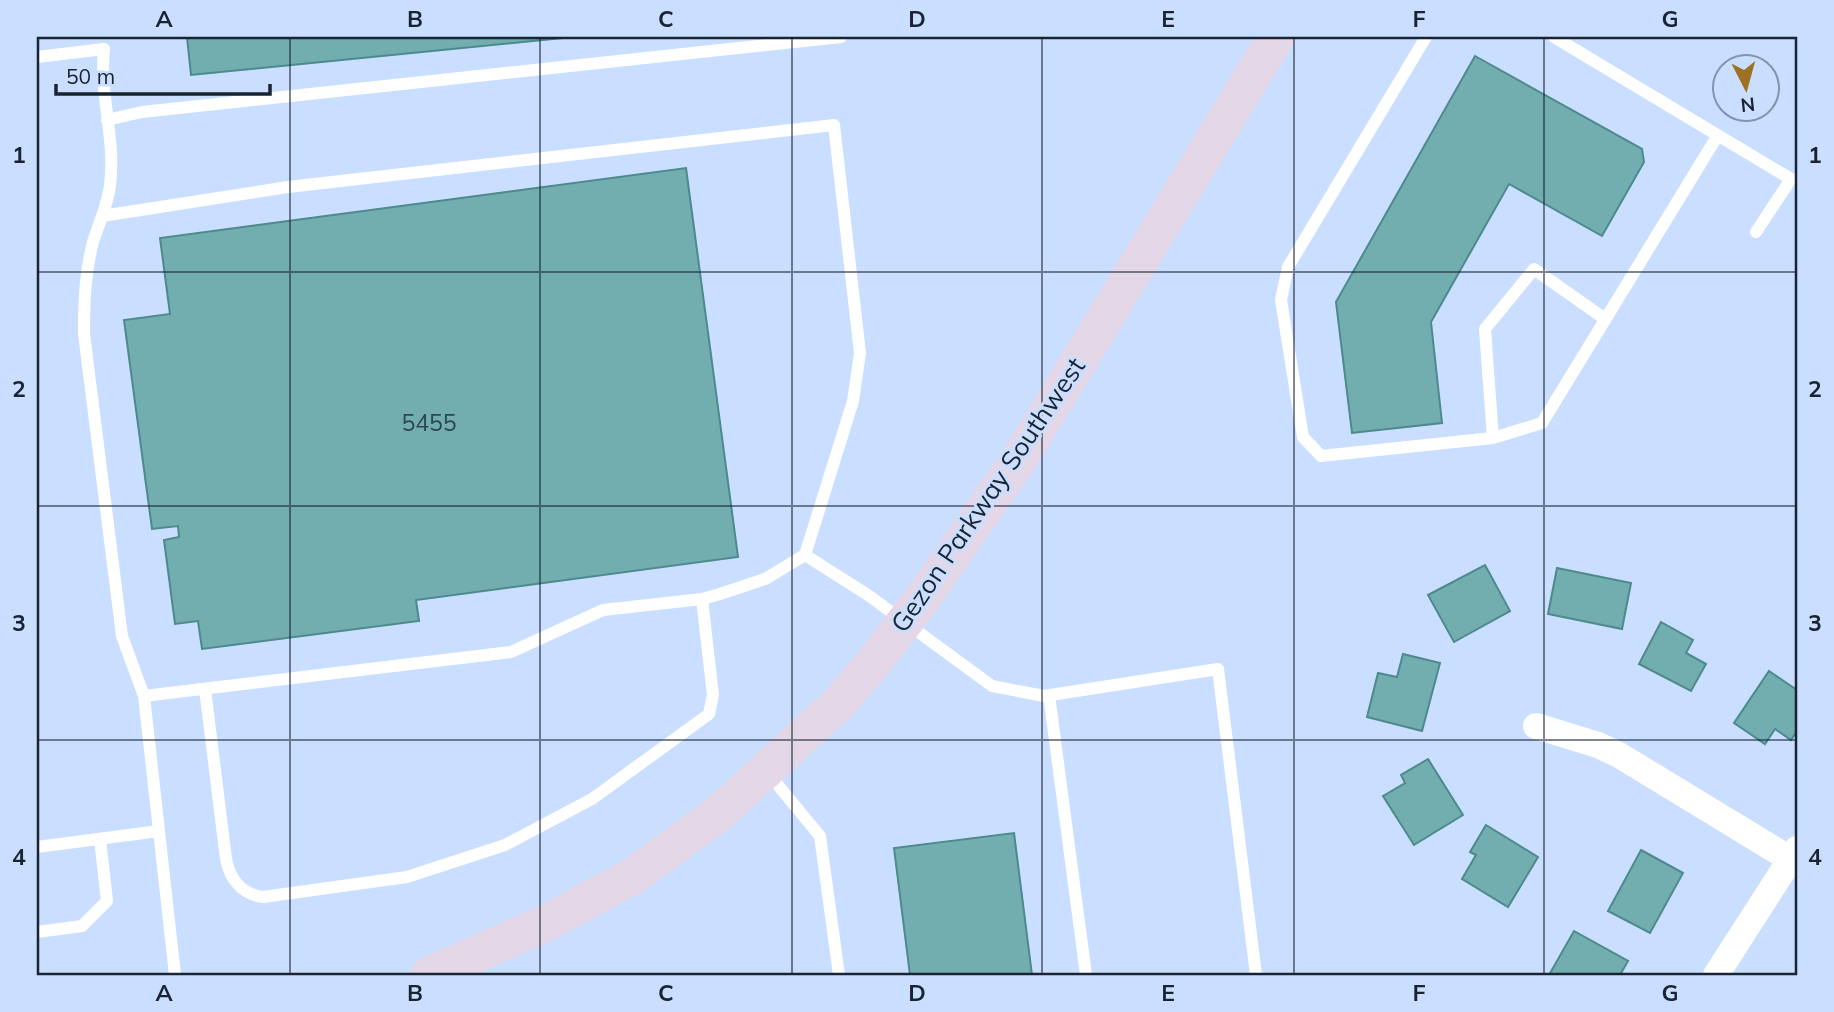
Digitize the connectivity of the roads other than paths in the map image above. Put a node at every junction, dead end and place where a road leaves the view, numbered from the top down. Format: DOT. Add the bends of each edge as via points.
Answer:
graph roads {
  1 [pos="841,37"];
  2 [pos="1276,37"];
  3 [pos="1426,37"];
  4 [pos="1554,37"];
  5 [pos="106,43"];
  6 [pos="37,57"];
  7 [pos="107,120"];
  8 [pos="1718,135"];
  9 [pos="1794,173"];
  10 [pos="102,216"];
  11 [pos="1756,232"];
  12 [pos="1605,319"];
  13 [pos="1493,438"];
  14 [pos="805,555"];
  15 [pos="702,598"];
  16 [pos="905,622"];
  17 [pos="205,689"];
  18 [pos="1049,695"];
  19 [pos="144,696"];
  20 [pos="1536,726"];
  21 [pos="766,770"];
  22 [pos="159,831"];
  23 [pos="100,839"];
  24 [pos="37,847"];
  25 [pos="1794,854"];
  26 [pos="37,932"];
  27 [pos="175,975"];
  28 [pos="429,975"];
  29 [pos="839,975"];
  30 [pos="1086,975"];
  31 [pos="1256,975"];
  32 [pos="1716,975"];
  1 -- 7 [label="lane" via="142,112"];
  2 -- 16 [label="main road, Gezon Parkway Southwest" via="1023,453"];
  3 -- 13 [label="lane" via="1288,267 1281,300 1303,437 1321,456"];
  4 -- 8 [label="lane"];
  5 -- 6 [label="lane"];
  5 -- 7 [label="lane" via="102,73"];
  7 -- 10 [label="lane" via="110,185"];
  8 -- 9 [label="lane"];
  8 -- 12 [label="lane"];
  9 -- 11 [label="lane"];
  10 -- 14 [label="lane" via="288,187 834,125 860,353 853,401"];
  10 -- 19 [label="lane" via="87,265 84,334 122,636"];
  12 -- 13 [label="lane" via="1542,423"];
  12 -- 13 [label="lane" via="1534,269 1485,329"];
  14 -- 15 [label="lane" via="765,579"];
  14 -- 16 [label="lane"];
  15 -- 17 [label="lane" via="603,610 512,652"];
  15 -- 17 [label="lane" via="713,695 709,714 592,799 505,845 407,877 263,897 242,890 228,871"];
  16 -- 18 [label="lane" via="992,685"];
  16 -- 21 [label="main road, Gezon Parkway Southwest" via="839,703"];
  17 -- 19 [label="lane"];
  18 -- 30 [label="lane"];
  18 -- 31 [label="lane" via="1218,669"];
  19 -- 22 [label="lane"];
  20 -- 25 [label="street" via="1619,755"];
  21 -- 28 [label="main road, Gezon Parkway Southwest" via="718,814 633,876 544,924"];
  21 -- 29 [label="lane" via="820,836"];
  22 -- 23 [label="lane"];
  22 -- 27 [label="lane"];
  23 -- 24 [label="lane"];
  23 -- 26 [label="lane" via="107,901 82,926"];
  25 -- 32 [label="street"];
}
